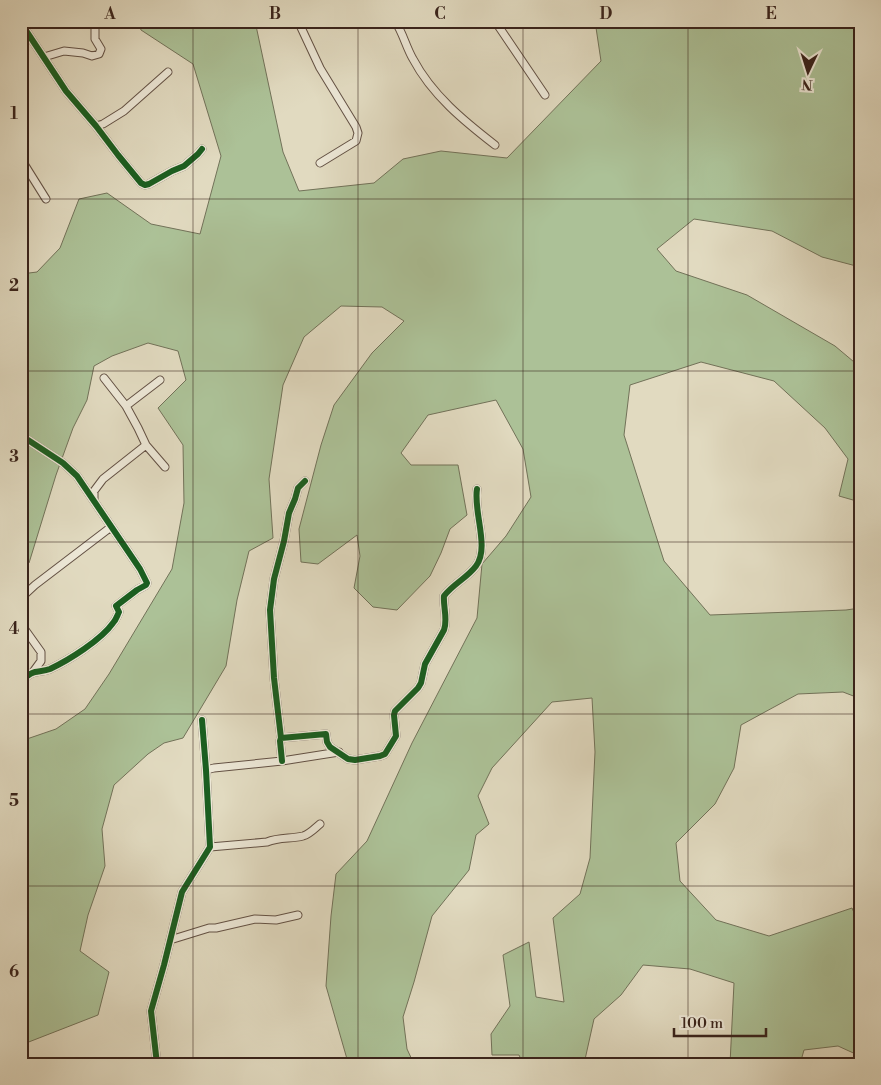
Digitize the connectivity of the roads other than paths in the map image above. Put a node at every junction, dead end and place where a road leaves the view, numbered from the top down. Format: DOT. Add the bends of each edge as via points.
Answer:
graph roads {
  1 [pos="91,21"];
  2 [pos="298,21"];
  3 [pos="395,21"];
  4 [pos="495,21"];
  5 [pos="21,23"];
  6 [pos="44,57"];
  7 [pos="168,72"];
  8 [pos="545,95"];
  9 [pos="96,126"];
  10 [pos="495,145"];
  11 [pos="202,149"];
  12 [pos="21,159"];
  13 [pos="320,163"];
  14 [pos="46,199"];
  15 [pos="104,378"];
  16 [pos="160,380"];
  17 [pos="126,406"];
  18 [pos="28,440"];
  19 [pos="146,445"];
  20 [pos="166,467"];
  21 [pos="305,481"];
  22 [pos="477,489"];
  23 [pos="94,502"];
  24 [pos="111,527"];
  25 [pos="21,598"];
  26 [pos="21,624"];
  27 [pos="33,672"];
  28 [pos="21,680"];
  29 [pos="202,720"];
  30 [pos="281,738"];
  31 [pos="339,752"];
  32 [pos="282,761"];
  33 [pos="206,770"];
  34 [pos="320,824"];
  35 [pos="210,846"];
  36 [pos="298,915"];
  37 [pos="170,940"];
  38 [pos="157,1064"];
  1 -- 6 [label="street" via="101,49 99,54 92,56 64,51"];
  2 -- 13 [label="street" via="320,68 358,133 356,141"];
  3 -- 10 [label="street" via="413,59 430,84 460,117"];
  4 -- 8 [label="street"];
  5 -- 6 [label="street"];
  6 -- 9 [label="street" via="66,91"];
  7 -- 9 [label="street" via="132,105"];
  9 -- 11 [label="street" via="145,185 184,166"];
  12 -- 14 [label="street"];
  15 -- 17 [label="street"];
  16 -- 17 [label="street"];
  17 -- 19 [label="street"];
  18 -- 23 [label="street" via="63,462"];
  19 -- 20 [label="street"];
  19 -- 23 [label="street" via="103,479 94,490"];
  21 -- 30 [label="street" via="298,488 289,513 270,610"];
  22 -- 31 [label="street" via="481,558 472,571 444,596 446,626 425,664 418,688 395,711 396,736 380,756 355,760"];
  23 -- 24 [label="street"];
  24 -- 25 [label="street"];
  24 -- 27 [label="street" via="146,578 146,585 116,606 119,612 114,622 88,646 51,669"];
  26 -- 27 [label="street" via="41,652 41,661"];
  27 -- 28 [label="street"];
  29 -- 33 [label="street"];
  30 -- 31 [label="street" via="326,734 330,747"];
  30 -- 32 [label="street"];
  31 -- 32 [label="street"];
  32 -- 33 [label="street"];
  33 -- 35 [label="street"];
  34 -- 35 [label="street" via="304,836"];
  35 -- 37 [label="street" via="182,892"];
  36 -- 37 [label="street" via="276,920 255,919"];
  37 -- 38 [label="street" via="151,1011"];
}
